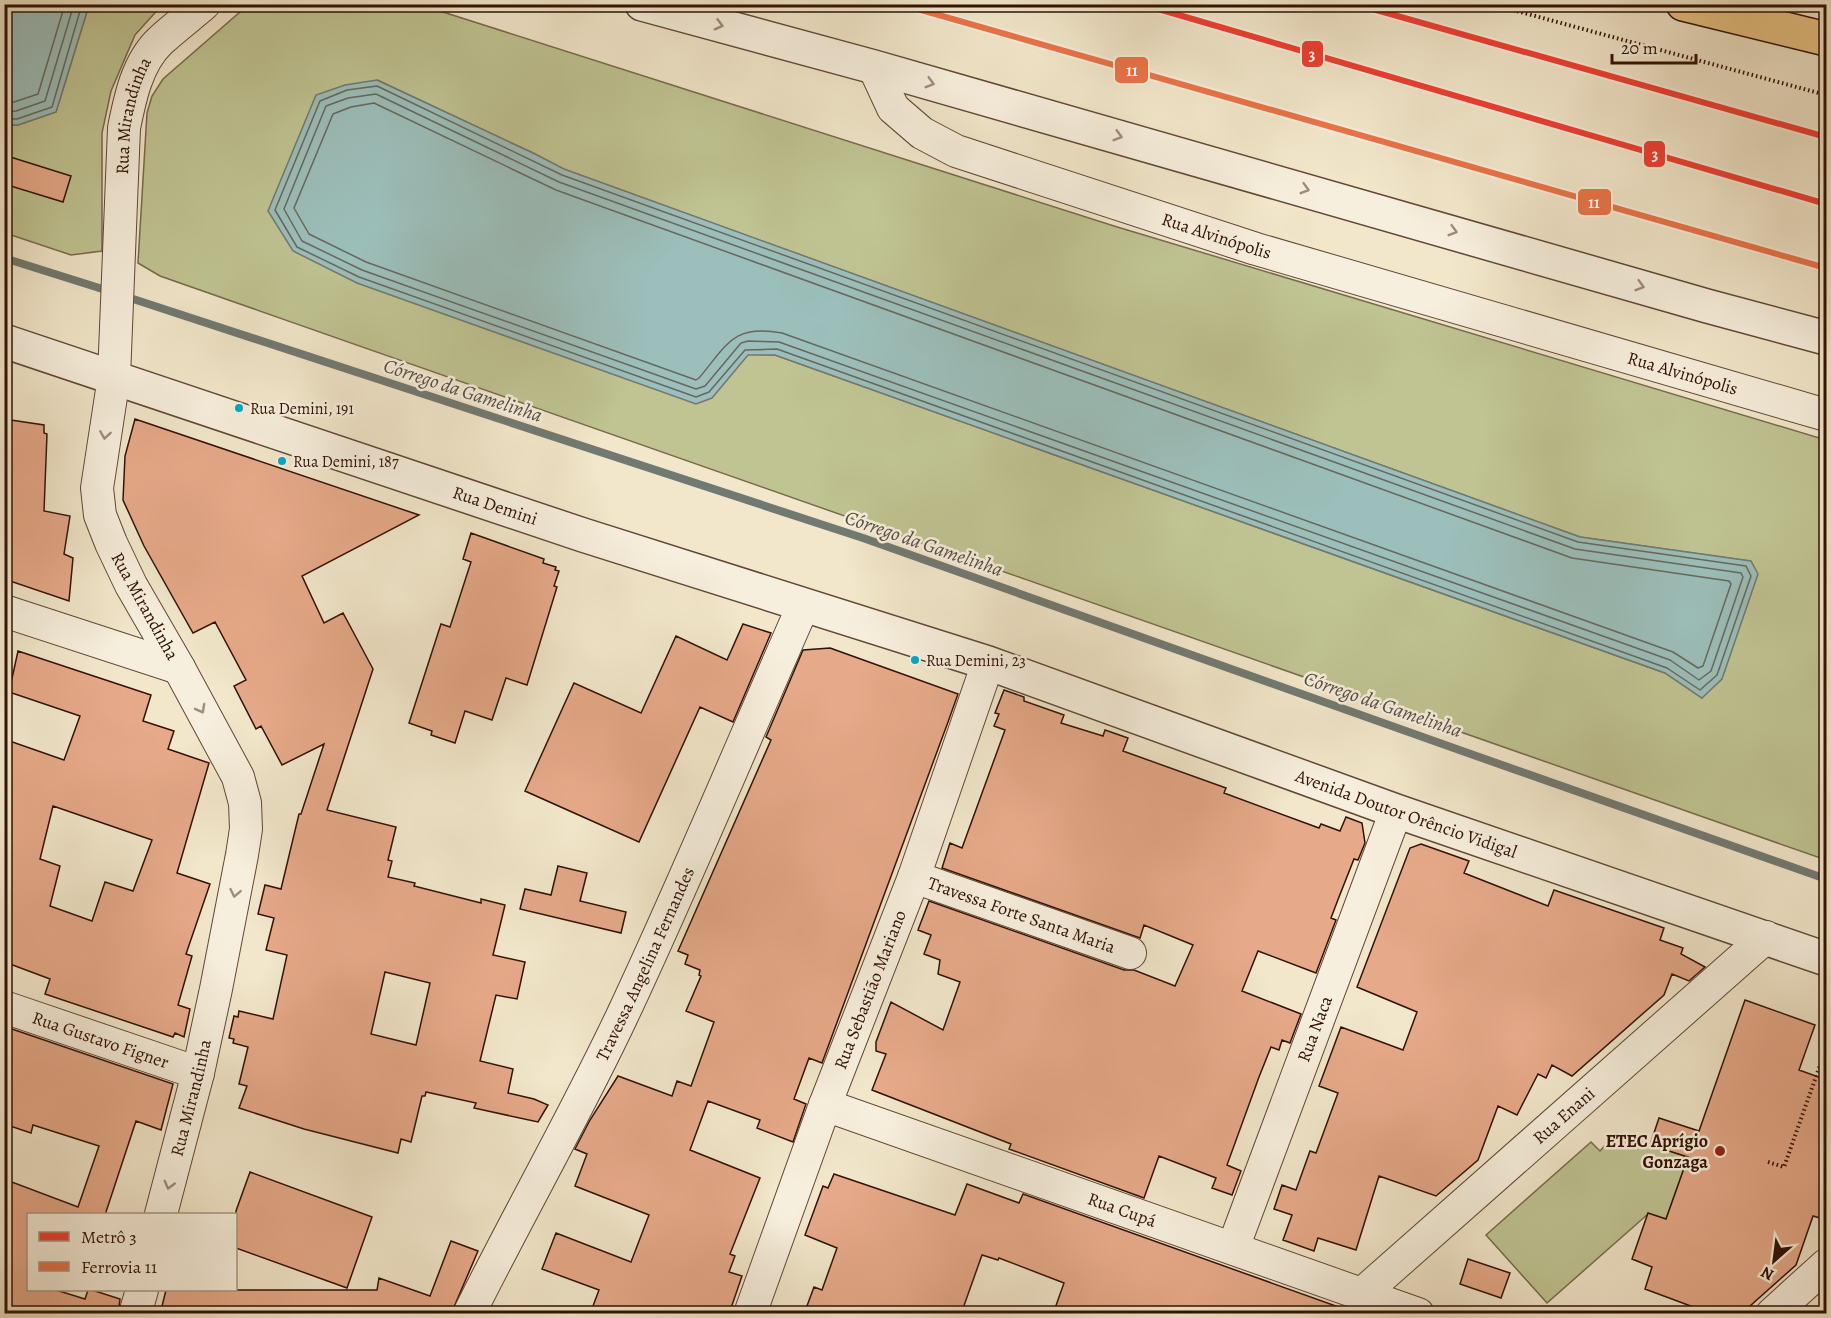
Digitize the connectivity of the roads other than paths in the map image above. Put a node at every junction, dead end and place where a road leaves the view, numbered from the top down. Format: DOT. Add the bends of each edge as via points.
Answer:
graph roads {
  1 [pos="204,4"];
  2 [pos="642,4"];
  3 [pos="1683,4"];
  4 [pos="1770,4"];
  5 [pos="1827,20"];
  6 [pos="1827,39"];
  7 [pos="874,67"];
  8 [pos="1827,338"];
  9 [pos="4,341"];
  10 [pos="114,377"];
  11 [pos="1827,415"];
  12 [pos="803,606"];
  13 [pos="4,611"];
  14 [pos="988,663"];
  15 [pos="179,668"];
  16 [pos="1396,811"];
  17 [pos="914,877"];
  18 [pos="1766,937"];
  19 [pos="1130,952"];
  20 [pos="1827,959"];
  21 [pos="4,1007"];
  22 [pos="198,1073"];
  23 [pos="825,1105"];
  24 [pos="162,1213"];
  25 [pos="1233,1248"];
  26 [pos="1827,1266"];
  27 [pos="142,1291"];
  28 [pos="1363,1293"];
  29 [pos="1417,1313"];
  30 [pos="135,1314"];
  31 [pos="469,1314"];
  32 [pos="750,1314"];
  33 [pos="1772,1314"];
  1 -- 10 [label="street, Rua Mirandinha" via="158,42 141,69 130,101 124,128"];
  2 -- 7 [label="street, one-way"];
  3 -- 6 [label="highway"];
  4 -- 5 [label="highway"];
  7 -- 8 [label="street, one-way"];
  7 -- 11 [label="street, Rua Alvinópolis" via="893,108 921,133 956,151 1256,249"];
  9 -- 10 [label="street, Rua Demini"];
  10 -- 12 [label="street, Rua Demini"];
  10 -- 15 [label="street, Rua Mirandinha, one-way" via="97,488 100,515 131,585"];
  12 -- 14 [label="street, Rua Demini"];
  12 -- 31 [label="street, Travessa Angelina Fernandes" via="623,1013"];
  13 -- 15 [label="street"];
  14 -- 16 [label="street, Avenida Doutor Orêncio Vidigal"];
  14 -- 17 [label="street, Rua Sebastião Mariano"];
  15 -- 22 [label="street, Rua Mirandinha, one-way" via="238,777 245,803 242,855"];
  16 -- 18 [label="street, Avenida Doutor Orêncio Vidigal"];
  16 -- 25 [label="street, Rua Naca"];
  17 -- 19 [label="street, Travessa Forte Santa Maria"];
  17 -- 23 [label="street, Rua Sebastião Mariano"];
  18 -- 20 [label="street, Avenida Doutor Orêncio Vidigal"];
  18 -- 28 [label="street, Rua Enani"];
  21 -- 22 [label="street, Rua Gustavo Figner"];
  22 -- 24 [label="street, Rua Mirandinha, one-way"];
  23 -- 25 [label="street, Rua Cupá"];
  23 -- 32 [label="street, Rua Sebastião Mariano"];
  25 -- 28 [label="street, Rua Cupá"];
  26 -- 33 [label="street"];
  27 -- 30 [label="street"];
  28 -- 29 [label="street, Rua Cupá"];
}
